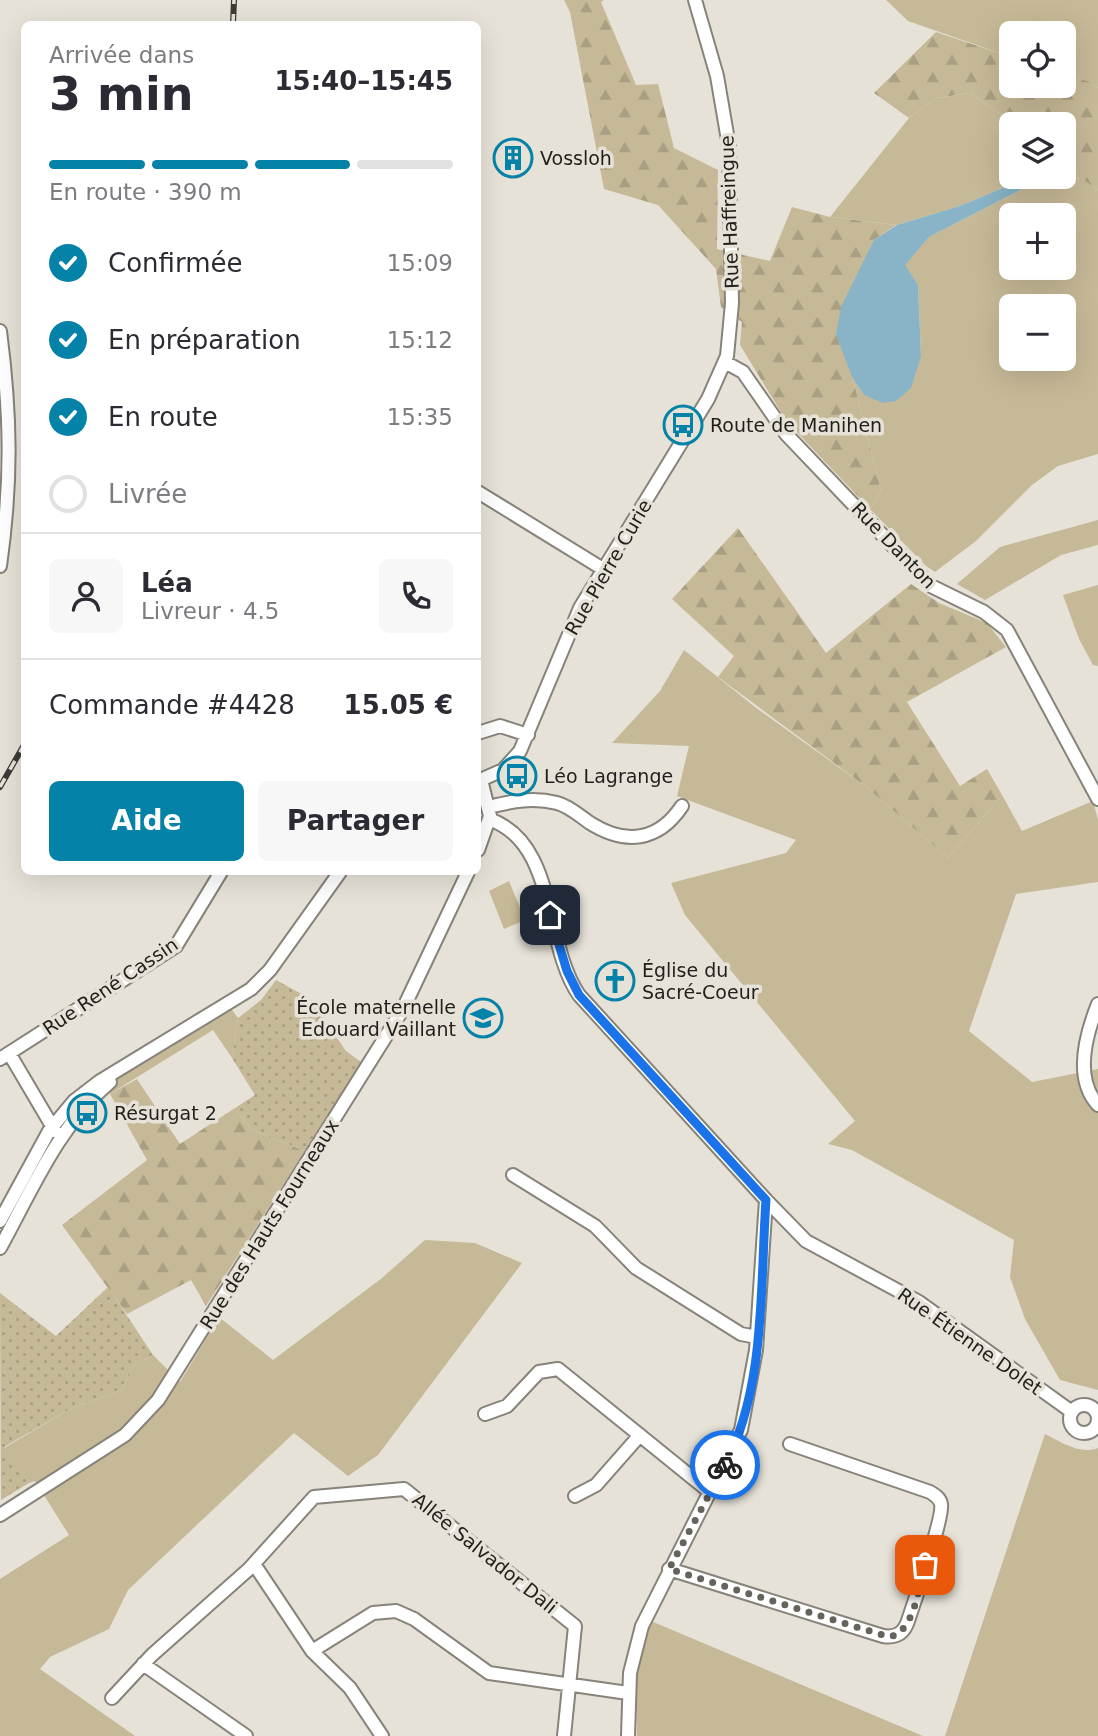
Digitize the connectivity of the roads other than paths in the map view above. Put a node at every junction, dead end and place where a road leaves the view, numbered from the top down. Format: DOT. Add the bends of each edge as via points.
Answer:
graph roads {
  1 [pos="695,0"];
  2 [pos="0,331"];
  3 [pos="729,345"];
  4 [pos="725,362"];
  5 [pos="481,494"];
  6 [pos="0,566"];
  7 [pos="603,569"];
  8 [pos="481,732"];
  9 [pos="528,735"];
  10 [pos="481,779"];
  11 [pos="481,787"];
  12 [pos="1098,799"];
  13 [pos="682,806"];
  14 [pos="489,813"];
  15 [pos="481,839"];
  16 [pos="219,875"];
  17 [pos="338,875"];
  18 [pos="467,875"];
  19 [pos="1098,1004"];
  20 [pos="4,1056"];
  21 [pos="132,1065"];
  22 [pos="1098,1105"];
  23 [pos="52,1126"];
  24 [pos="60,1140"];
  25 [pos="513,1175"];
  26 [pos="766,1200"];
  27 [pos="0,1221"];
  28 [pos="0,1248"];
  29 [pos="757,1337"];
  30 [pos="1072,1412"];
  31 [pos="485,1415"];
  32 [pos="640,1435"];
  33 [pos="790,1444"];
  34 [pos="710,1492"];
  35 [pos="575,1496"];
  36 [pos="0,1515"];
  37 [pos="254,1564"];
  38 [pos="669,1569"];
  39 [pos="312,1651"];
  40 [pos="143,1664"];
  41 [pos="568,1686"];
  42 [pos="628,1693"];
  43 [pos="112,1698"];
  44 [pos="246,1736"];
  45 [pos="382,1736"];
  46 [pos="565,1736"];
  47 [pos="628,1736"];
  1 -- 3 [label="street, Rue Haffreingue" via="717,76 729,146"];
  2 -- 6 [label="street" via="10,430 9,496"];
  3 -- 4 [label="street, Rue Pierre Curie"];
  4 -- 7 [label="street, Rue Pierre Curie" via="704,407"];
  4 -- 12 [label="street, Rue Danton" via="740,369 786,434 931,586 984,612 1007,630"];
  5 -- 7 [label="street"];
  7 -- 9 [label="street, Rue Pierre Curie" via="576,614"];
  8 -- 9 [label="street" via="500,726"];
  9 -- 10 [label="street, Rue Pierre Curie" via="508,766"];
  11 -- 14 [label="street"];
  13 -- 14 [label="street" via="664,827 630,838 611,835 561,804 526,799"];
  14 -- 15 [label="street"];
  14 -- 26 [label="street, Rue Étienne Dolet" via="517,835 531,854 567,971 579,995"];
  16 -- 20 [label="street, Rue René Cassin" via="176,946"];
  17 -- 21 [label="street" via="257,984"];
  18 -- 36 [label="street, Rue des Hauts Fourneaux" via="404,1009 158,1400 125,1435"];
  19 -- 22 [label="street" via="1084,1070 1087,1087"];
  20 -- 23 [label="street, Rue René Cassin"];
  21 -- 23 [label="street" via="86,1091"];
  21 -- 24 [label="street" via="86,1104"];
  23 -- 24 [label="street, Rue René Cassin"];
  23 -- 27 [label="street"];
  24 -- 28 [label="street"];
  25 -- 29 [label="street" via="595,1226 636,1268 741,1334"];
  26 -- 29 [label="street"];
  26 -- 30 [label="street, Rue Étienne Dolet" via="810,1244 919,1302"];
  29 -- 34 [label="street" via="741,1430"];
  31 -- 32 [label="street" via="507,1406 539,1372 558,1369"];
  32 -- 34 [label="street"];
  32 -- 35 [label="street" via="596,1485"];
  33 -- 38 [label="street" via="930,1492 940,1500 937,1524 901,1632 883,1636"];
  34 -- 38 [label="street"];
  37 -- 39 [label="street"];
  37 -- 40 [label="street, Allée Salvador Dali"];
  37 -- 41 [label="street, Allée Salvador Dali" via="314,1497 408,1490 575,1626"];
  38 -- 42 [label="street" via="632,1657"];
  39 -- 41 [label="street" via="373,1613 396,1611 414,1619 485,1672"];
  39 -- 45 [label="street" via="350,1688"];
  40 -- 43 [label="street, Allée Salvador Dali"];
  40 -- 44 [label="street"];
  41 -- 42 [label="street"];
  41 -- 46 [label="street, Allée Salvador Dali"];
  42 -- 47 [label="street"];
}
